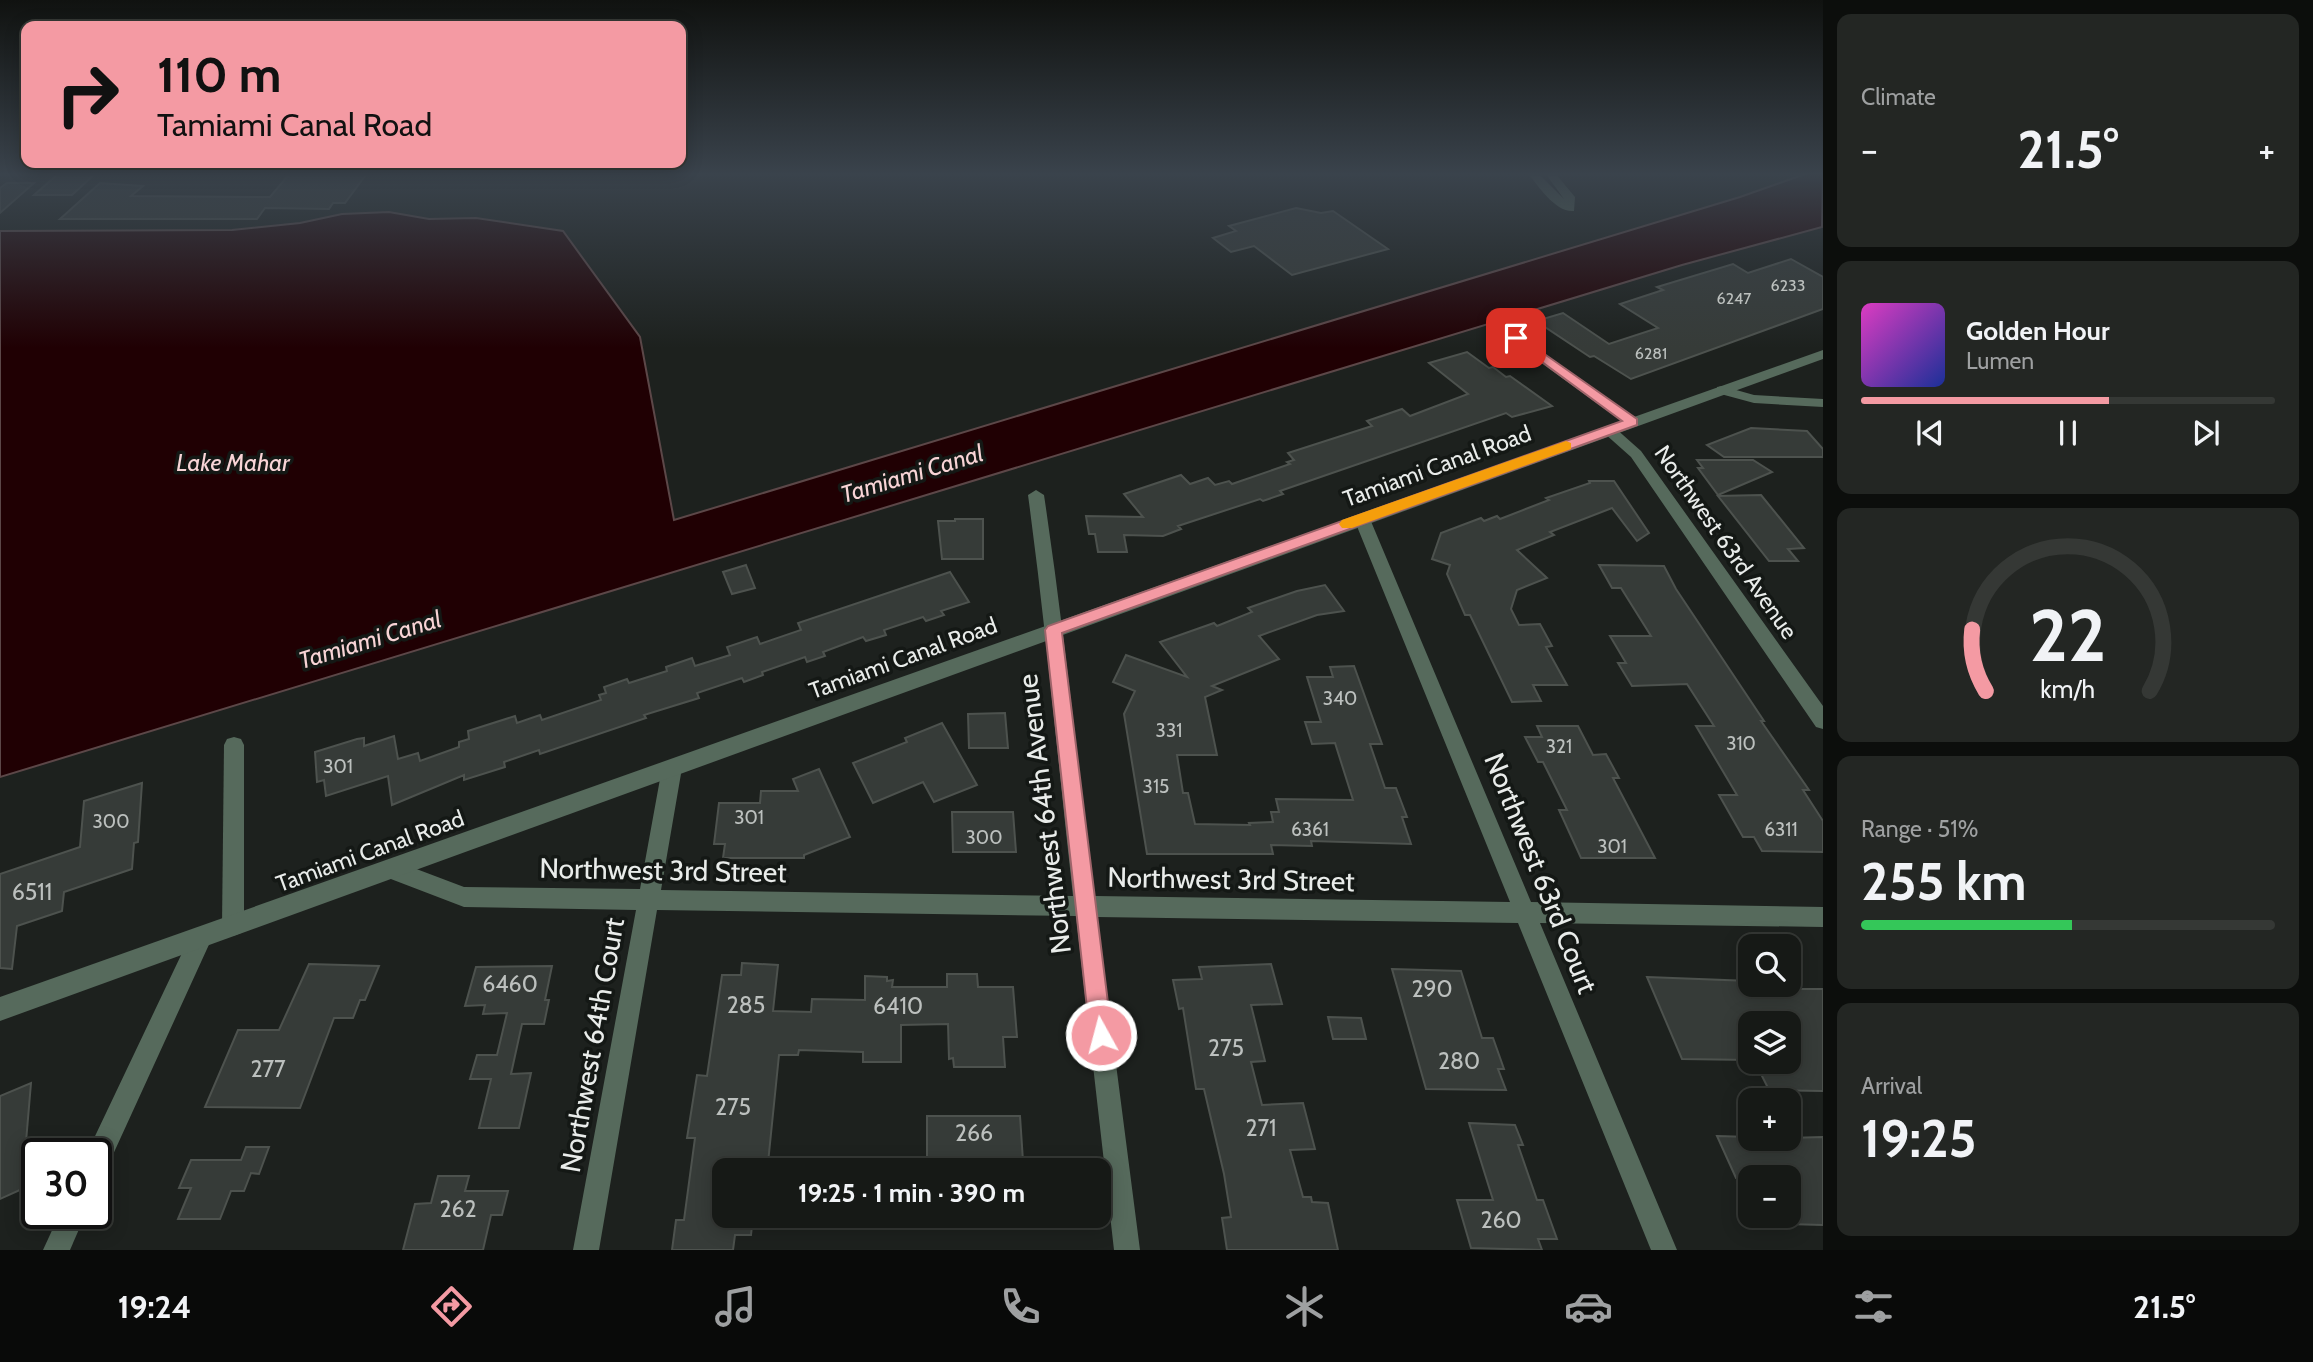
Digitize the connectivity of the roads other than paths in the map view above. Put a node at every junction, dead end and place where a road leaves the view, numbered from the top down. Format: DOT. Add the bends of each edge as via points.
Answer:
graph roads {
  1 [pos="1516,338"];
  2 [pos="1823,354"];
  3 [pos="1722,390"];
  4 [pos="1823,403"];
  5 [pos="1632,422"];
  6 [pos="1609,430"];
  7 [pos="1036,495"];
  8 [pos="1362,519"];
  9 [pos="1053,630"];
  10 [pos="1823,721"];
  11 [pos="234,745"];
  12 [pos="672,768"];
  13 [pos="390,869"];
  14 [pos="647,900"];
  15 [pos="1085,906"];
  16 [pos="1526,914"];
  17 [pos="1823,917"];
  18 [pos="233,926"];
  19 [pos="201,938"];
  20 [pos="0,1009"];
  21 [pos="108,1138"];
  22 [pos="66,1229"];
  23 [pos="56,1250"];
  24 [pos="586,1250"];
  25 [pos="1127,1250"];
  26 [pos="1664,1250"];
  1 -- 5 [label="street"];
  2 -- 3 [label="street, Tamiami Canal Road"];
  3 -- 4 [label="street" via="1754,399"];
  3 -- 5 [label="street, Tamiami Canal Road"];
  5 -- 6 [label="street, Tamiami Canal Road"];
  6 -- 8 [label="street, Tamiami Canal Road"];
  6 -- 10 [label="street, Northwest 63rd Avenue" via="1636,454"];
  7 -- 9 [label="street, Northwest 64th Avenue"];
  8 -- 9 [label="street, Tamiami Canal Road"];
  8 -- 16 [label="street, Northwest 63rd Court"];
  9 -- 12 [label="street, Tamiami Canal Road"];
  9 -- 15 [label="street, Northwest 64th Avenue"];
  11 -- 18 [label="street"];
  12 -- 13 [label="street, Tamiami Canal Road"];
  12 -- 14 [label="street, Northwest 64th Court"];
  13 -- 14 [label="street, Northwest 3rd Street" via="464,897"];
  13 -- 18 [label="street, Tamiami Canal Road"];
  14 -- 15 [label="street, Northwest 3rd Street"];
  14 -- 24 [label="street, Northwest 64th Court"];
  15 -- 16 [label="street, Northwest 3rd Street"];
  15 -- 25 [label="street, Northwest 64th Avenue"];
  16 -- 17 [label="street, Northwest 3rd Street"];
  16 -- 26 [label="street, Northwest 63rd Court"];
  18 -- 19 [label="street, Tamiami Canal Road"];
  19 -- 20 [label="street, Tamiami Canal Road"];
  19 -- 21 [label="street"];
  22 -- 23 [label="street"];
}
